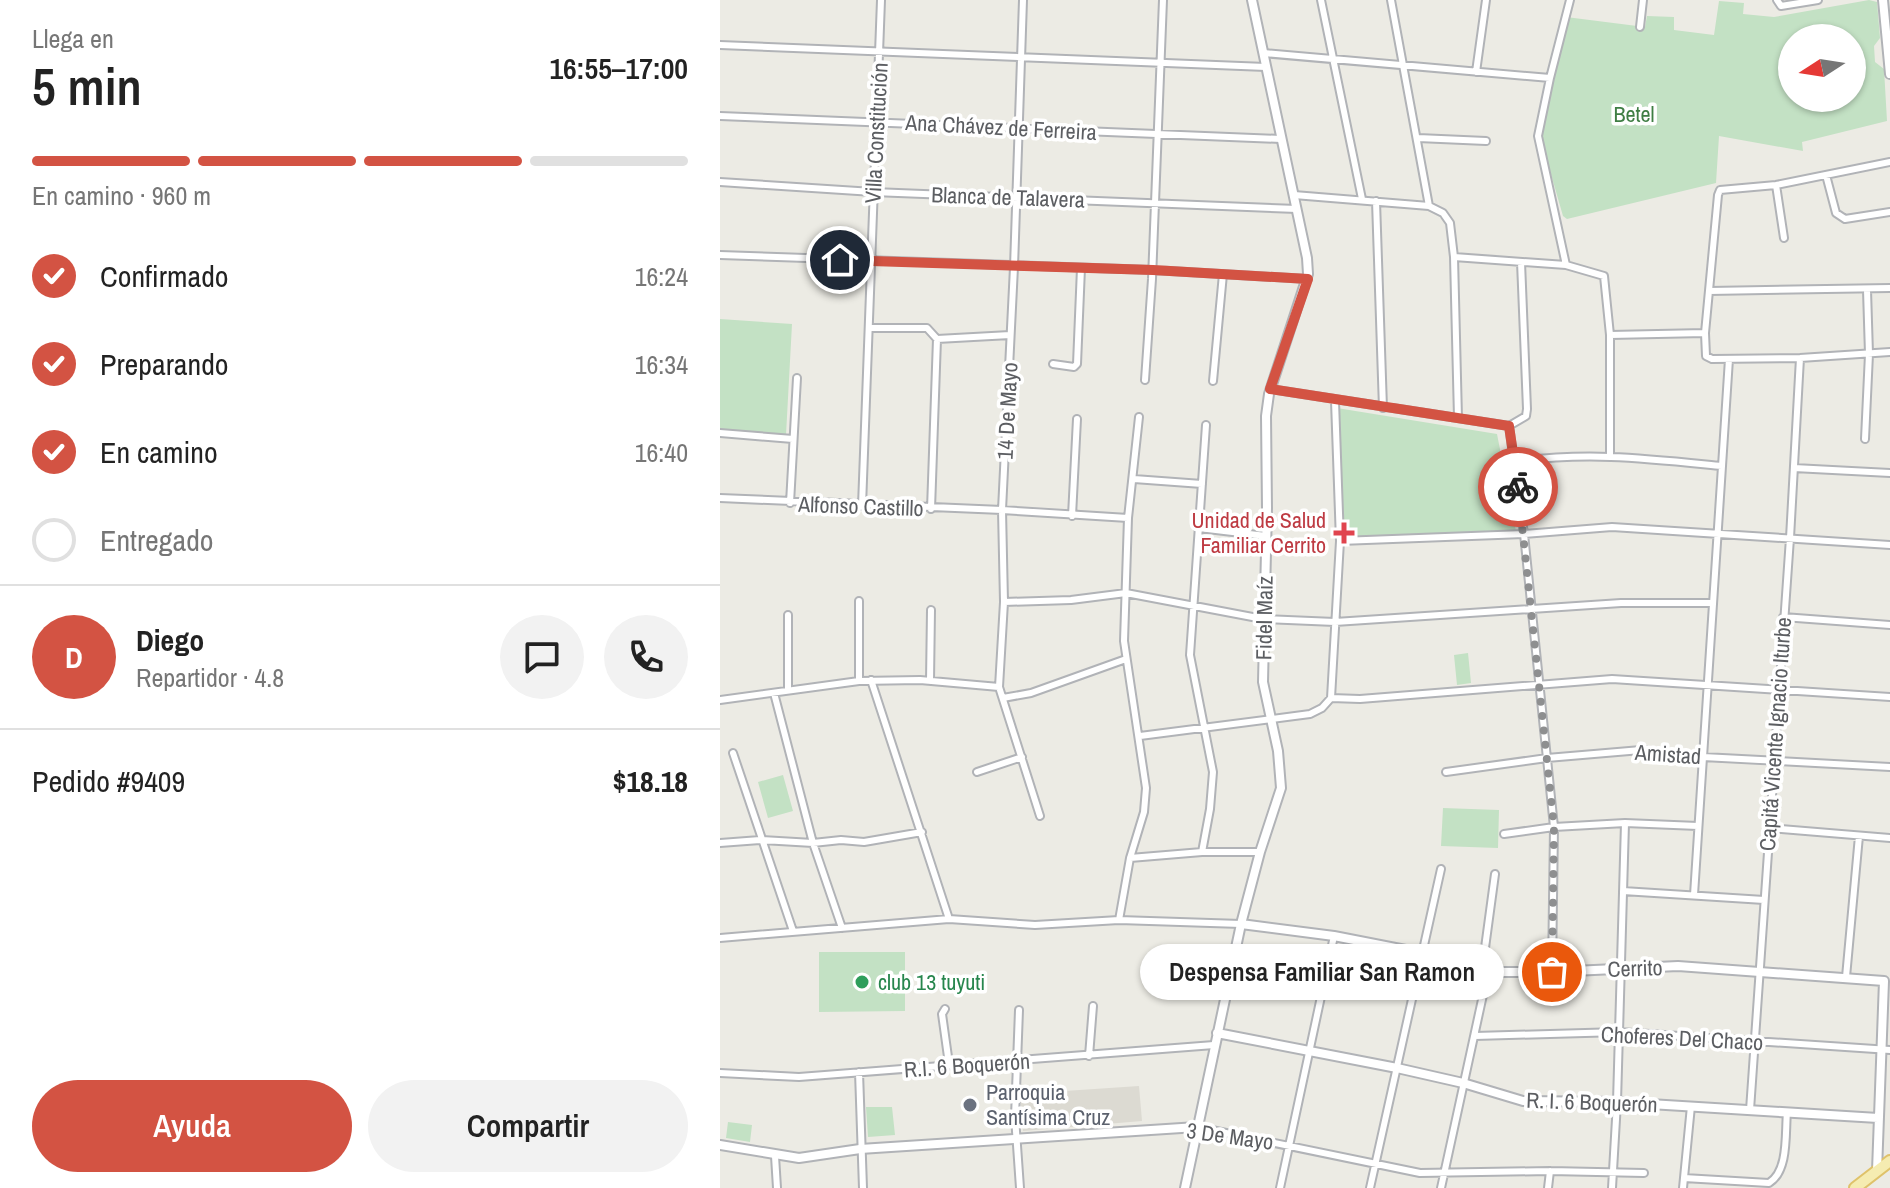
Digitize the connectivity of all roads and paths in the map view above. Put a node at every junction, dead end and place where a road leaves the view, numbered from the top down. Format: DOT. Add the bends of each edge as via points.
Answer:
graph roads {
  1 [pos="881,0"];
  2 [pos="1023,0"];
  3 [pos="1163,0"];
  4 [pos="1252,0"];
  5 [pos="1321,0"];
  6 [pos="1391,0"];
  7 [pos="1486,0"];
  8 [pos="1570,0"];
  9 [pos="1643,0"];
  10 [pos="1777,0"];
  11 [pos="1818,0"];
  12 [pos="1883,0"];
  13 [pos="1640,27"];
  14 [pos="1888,30"];
  15 [pos="720,45"];
  16 [pos="880,52"];
  17 [pos="1263,53"];
  18 [pos="1332,57"];
  19 [pos="1021,58"];
  20 [pos="1160,63"];
  21 [pos="1404,63"];
  22 [pos="1266,67"];
  23 [pos="1476,72"];
  24 [pos="1890,74"];
  25 [pos="1550,78"];
  26 [pos="720,116"];
  27 [pos="876,122"];
  28 [pos="1019,128"];
  29 [pos="1157,135"];
  30 [pos="1418,138"];
  31 [pos="1281,139"];
  32 [pos="1486,141"];
  33 [pos="1890,162"];
  34 [pos="1826,175"];
  35 [pos="720,182"];
  36 [pos="1776,185"];
  37 [pos="873,192"];
  38 [pos="1294,195"];
  39 [pos="1017,198"];
  40 [pos="1362,199"];
  41 [pos="1376,201"];
  42 [pos="1155,203"];
  43 [pos="1429,206"];
  44 [pos="1297,209"];
  45 [pos="1890,212"];
  46 [pos="1784,238"];
  47 [pos="720,255"];
  48 [pos="1454,257"];
  49 [pos="870,261"];
  50 [pos="1521,262"];
  51 [pos="1566,265"];
  52 [pos="1014,267"];
  53 [pos="1081,268"];
  54 [pos="1153,270"];
  55 [pos="1223,274"];
  56 [pos="1308,279"];
  57 [pos="1890,288"];
  58 [pos="1867,290"];
  59 [pos="1709,291"];
  60 [pos="869,328"];
  61 [pos="1705,333"];
  62 [pos="1010,335"];
  63 [pos="1610,335"];
  64 [pos="937,339"];
  65 [pos="1890,352"];
  66 [pos="1869,354"];
  67 [pos="1800,358"];
  68 [pos="1729,359"];
  69 [pos="1053,364"];
  70 [pos="797,378"];
  71 [pos="1145,380"];
  72 [pos="1213,381"];
  73 [pos="1270,389"];
  74 [pos="1335,401"];
  75 [pos="1383,408"];
  76 [pos="1139,417"];
  77 [pos="1458,418"];
  78 [pos="1077,419"];
  79 [pos="1206,425"];
  80 [pos="1509,426"];
  81 [pos="720,433"];
  82 [pos="793,439"];
  83 [pos="1865,439"];
  84 [pos="1610,455"];
  85 [pos="1515,462"];
  86 [pos="1722,466"];
  87 [pos="1794,468"];
  88 [pos="1890,473"];
  89 [pos="1134,479"];
  90 [pos="1202,484"];
  91 [pos="720,498"];
  92 [pos="790,503"];
  93 [pos="862,506"];
  94 [pos="931,509"];
  95 [pos="1002,510"];
  96 [pos="1072,516"];
  97 [pos="1128,518"];
  98 [pos="1199,528"];
  99 [pos="1718,532"];
  100 [pos="1524,534"];
  101 [pos="1266,536"];
  102 [pos="1790,538"];
  103 [pos="1340,541"];
  104 [pos="1890,545"];
  105 [pos="1126,593"];
  106 [pos="859,601"];
  107 [pos="1004,602"];
  108 [pos="1713,603"];
  109 [pos="1194,606"];
  110 [pos="1530,608"];
  111 [pos="931,610"];
  112 [pos="788,615"];
  113 [pos="1783,617"];
  114 [pos="1263,619"];
  115 [pos="1335,622"];
  116 [pos="1890,625"];
  117 [pos="1126,659"];
  118 [pos="871,680"];
  119 [pos="859,681"];
  120 [pos="930,681"];
  121 [pos="1709,684"];
  122 [pos="1538,686"];
  123 [pos="999,687"];
  124 [pos="788,689"];
  125 [pos="1779,689"];
  126 [pos="774,693"];
  127 [pos="1890,697"];
  128 [pos="1003,698"];
  129 [pos="1331,698"];
  130 [pos="720,700"];
  131 [pos="1271,718"];
  132 [pos="1205,728"];
  133 [pos="1140,736"];
  134 [pos="733,753"];
  135 [pos="1022,757"];
  136 [pos="1703,757"];
  137 [pos="1547,758"];
  138 [pos="1773,759"];
  139 [pos="1890,767"];
  140 [pos="977,772"];
  141 [pos="1446,772"];
  142 [pos="1040,816"];
  143 [pos="1625,823"];
  144 [pos="1698,826"];
  145 [pos="1554,827"];
  146 [pos="1768,828"];
  147 [pos="922,832"];
  148 [pos="1504,834"];
  149 [pos="1859,836"];
  150 [pos="1890,838"];
  151 [pos="760,840"];
  152 [pos="720,843"];
  153 [pos="813,843"];
  154 [pos="1202,852"];
  155 [pos="1260,852"];
  156 [pos="1130,858"];
  157 [pos="1441,869"];
  158 [pos="1495,874"];
  159 [pos="1623,891"];
  160 [pos="1694,895"];
  161 [pos="1764,900"];
  162 [pos="949,919"];
  163 [pos="1119,920"];
  164 [pos="1241,924"];
  165 [pos="842,928"];
  166 [pos="793,931"];
  167 [pos="1334,936"];
  168 [pos="720,938"];
  169 [pos="1421,953"];
  170 [pos="1621,968"];
  171 [pos="1485,971"];
  172 [pos="1761,971"];
  173 [pos="1552,972"];
  174 [pos="1846,977"];
  175 [pos="1887,981"];
  176 [pos="1093,1006"];
  177 [pos="945,1009"];
  178 [pos="1019,1010"];
  179 [pos="1620,1032"];
  180 [pos="1217,1033"];
  181 [pos="1475,1036"];
  182 [pos="1756,1041"];
  183 [pos="1214,1045"];
  184 [pos="1310,1050"];
  185 [pos="1886,1050"];
  186 [pos="1089,1056"];
  187 [pos="1019,1058"];
  188 [pos="949,1064"];
  189 [pos="1397,1068"];
  190 [pos="859,1072"];
  191 [pos="720,1073"];
  192 [pos="1463,1083"];
  193 [pos="1617,1102"];
  194 [pos="1691,1106"];
  195 [pos="1750,1110"];
  196 [pos="1787,1112"];
  197 [pos="1878,1118"];
  198 [pos="1197,1127"];
  199 [pos="1016,1138"];
  200 [pos="1289,1144"];
  201 [pos="720,1145"];
  202 [pos="860,1149"];
  203 [pos="775,1156"];
  204 [pos="1890,1161"];
  205 [pos="1375,1163"];
  206 [pos="1550,1171"];
  207 [pos="1877,1171"];
  208 [pos="1613,1172"];
  209 [pos="1444,1173"];
  210 [pos="1644,1173"];
  211 [pos="1684,1178"];
  212 [pos="777,1188"];
  213 [pos="863,1188"];
  214 [pos="1020,1188"];
  215 [pos="1185,1188"];
  216 [pos="1280,1188"];
  217 [pos="1370,1188"];
  218 [pos="1441,1188"];
  219 [pos="1548,1188"];
  220 [pos="1612,1188"];
  221 [pos="1683,1188"];
  222 [pos="1855,1188"];
  1 -- 16 [label="street, Villa Constitución"];
  2 -- 19 [label="street, 14 De Mayo"];
  3 -- 20 [label="street"];
  4 -- 17 [label="street, Fidel Maíz"];
  5 -- 18 [label="street"];
  6 -- 21 [label="street"];
  7 -- 23 [label="street"];
  8 -- 25 [label="street"];
  9 -- 13 [label="street"];
  10 -- 11 [label="street" via="1781,6"];
  12 -- 14 [label="street"];
  14 -- 24 [label="street"];
  15 -- 16 [label="street"];
  16 -- 19 [label="street"];
  16 -- 27 [label="street, Villa Constitución"];
  17 -- 18 [label="street"];
  17 -- 22 [label="street, Fidel Maíz"];
  18 -- 21 [label="street"];
  18 -- 40 [label="street"];
  19 -- 20 [label="street"];
  19 -- 28 [label="street, 14 De Mayo"];
  20 -- 22 [label="street"];
  20 -- 29 [label="street"];
  21 -- 23 [label="street"];
  21 -- 30 [label="street"];
  22 -- 31 [label="street, Fidel Maíz"];
  23 -- 25 [label="street"];
  25 -- 51 [label="street" via="1538,136"];
  26 -- 27 [label="street, Ana Chávez de Ferreira"];
  27 -- 28 [label="street, Ana Chávez de Ferreira"];
  27 -- 37 [label="street, Villa Constitución"];
  28 -- 29 [label="street, Ana Chávez de Ferreira"];
  28 -- 39 [label="street, 14 De Mayo"];
  29 -- 31 [label="street, Ana Chávez de Ferreira"];
  29 -- 42 [label="street"];
  30 -- 32 [label="street"];
  30 -- 43 [label="street"];
  31 -- 38 [label="street, Fidel Maíz"];
  33 -- 34 [label="street"];
  34 -- 36 [label="street"];
  34 -- 45 [label="street" via="1840,217"];
  35 -- 37 [label="street, Blanca de Talavera"];
  36 -- 46 [label="street"];
  36 -- 59 [label="street" via="1720,190"];
  37 -- 39 [label="street, Blanca de Talavera"];
  37 -- 49 [label="street, Villa Constitución"];
  38 -- 40 [label="street"];
  38 -- 44 [label="street, Fidel Maíz"];
  39 -- 42 [label="street, Blanca de Talavera"];
  39 -- 52 [label="street, 14 De Mayo"];
  40 -- 41 [label="street"];
  41 -- 43 [label="street"];
  41 -- 75 [label="street"];
  42 -- 44 [label="street, Blanca de Talavera"];
  42 -- 54 [label="street"];
  43 -- 48 [label="street" via="1448,218"];
  44 -- 56 [label="street, Fidel Maíz"];
  47 -- 49 [label="street"];
  48 -- 50 [label="street"];
  48 -- 77 [label="street"];
  49 -- 52 [label="street"];
  49 -- 60 [label="street, Villa Constitución"];
  50 -- 51 [label="street"];
  50 -- 80 [label="street" via="1527,409 1522,420"];
  51 -- 63 [label="street" via="1604,276"];
  52 -- 53 [label="street"];
  52 -- 62 [label="street, 14 De Mayo"];
  53 -- 54 [label="street"];
  53 -- 69 [label="street" via="1076,366"];
  54 -- 55 [label="street"];
  54 -- 71 [label="street"];
  55 -- 56 [label="street"];
  55 -- 72 [label="street"];
  56 -- 73 [label="street, Fidel Maíz"];
  57 -- 58 [label="street"];
  58 -- 59 [label="street"];
  58 -- 66 [label="street"];
  59 -- 61 [label="street"];
  60 -- 64 [label="street" via="927,328"];
  60 -- 93 [label="street, Villa Constitución"];
  61 -- 63 [label="street"];
  61 -- 68 [label="street" via="1706,356"];
  62 -- 64 [label="street"];
  62 -- 95 [label="street, 14 De Mayo"];
  63 -- 84 [label="street"];
  64 -- 94 [label="street"];
  65 -- 66 [label="street"];
  66 -- 67 [label="street"];
  66 -- 83 [label="street"];
  67 -- 68 [label="street"];
  67 -- 87 [label="street, Capitá Vicente Ignacio Iturbe"];
  68 -- 86 [label="street"];
  70 -- 82 [label="street"];
  73 -- 74 [label="street"];
  73 -- 101 [label="street, Fidel Maíz"];
  74 -- 75 [label="street"];
  74 -- 103 [label="street"];
  75 -- 77 [label="street"];
  76 -- 89 [label="street"];
  77 -- 80 [label="street"];
  78 -- 96 [label="street"];
  79 -- 90 [label="street"];
  80 -- 85 [label="street"];
  81 -- 82 [label="street"];
  82 -- 92 [label="street"];
  84 -- 85 [label="street"];
  84 -- 86 [label="street"];
  85 -- 100 [label="street"];
  86 -- 99 [label="street"];
  87 -- 88 [label="street"];
  87 -- 102 [label="street, Capitá Vicente Ignacio Iturbe"];
  89 -- 90 [label="street"];
  89 -- 97 [label="street"];
  90 -- 98 [label="street"];
  91 -- 92 [label="street, Alfonso Castillo"];
  92 -- 93 [label="street, Alfonso Castillo"];
  93 -- 94 [label="street, Alfonso Castillo"];
  94 -- 95 [label="street, Alfonso Castillo"];
  95 -- 96 [label="street, Alfonso Castillo"];
  95 -- 107 [label="street, 14 De Mayo"];
  96 -- 97 [label="street, Alfonso Castillo"];
  97 -- 105 [label="street"];
  98 -- 101 [label="street"];
  98 -- 109 [label="street"];
  99 -- 100 [label="street" via="1612,527"];
  99 -- 102 [label="street"];
  99 -- 108 [label="street"];
  100 -- 103 [label="street"];
  100 -- 110 [label="street"];
  101 -- 114 [label="street, Fidel Maíz"];
  102 -- 104 [label="street"];
  102 -- 113 [label="street, Capitá Vicente Ignacio Iturbe"];
  103 -- 115 [label="street"];
  105 -- 107 [label="street"];
  105 -- 109 [label="street"];
  105 -- 117 [label="street"];
  106 -- 119 [label="street"];
  107 -- 123 [label="street, 14 De Mayo"];
  108 -- 110 [label="street"];
  108 -- 121 [label="street"];
  109 -- 114 [label="street"];
  109 -- 132 [label="street" via="1190,666"];
  110 -- 115 [label="street"];
  110 -- 122 [label="street"];
  111 -- 120 [label="street"];
  112 -- 124 [label="street"];
  113 -- 116 [label="street"];
  113 -- 125 [label="street, Capitá Vicente Ignacio Iturbe"];
  114 -- 115 [label="street"];
  114 -- 131 [label="street, Fidel Maíz" via="1263,682"];
  115 -- 129 [label="street"];
  117 -- 128 [label="street"];
  117 -- 133 [label="street"];
  118 -- 119 [label="street"];
  118 -- 120 [label="street"];
  118 -- 147 [label="street"];
  119 -- 124 [label="street"];
  120 -- 123 [label="street"];
  121 -- 122 [label="street" via="1612,679"];
  121 -- 125 [label="street"];
  121 -- 136 [label="street"];
  122 -- 129 [label="street"];
  122 -- 137 [label="street"];
  123 -- 128 [label="street, 14 De Mayo"];
  124 -- 126 [label="street"];
  125 -- 127 [label="street"];
  125 -- 138 [label="street, Capitá Vicente Ignacio Iturbe"];
  126 -- 130 [label="street"];
  126 -- 153 [label="street"];
  128 -- 135 [label="street, 14 De Mayo"];
  129 -- 131 [label="street" via="1310,714"];
  131 -- 132 [label="street"];
  131 -- 155 [label="street, Fidel Maíz" via="1281,788"];
  132 -- 133 [label="street"];
  132 -- 154 [label="street" via="1213,772"];
  133 -- 156 [label="street" via="1145,800"];
  134 -- 151 [label="street"];
  135 -- 140 [label="street"];
  135 -- 142 [label="street, 14 De Mayo"];
  136 -- 137 [label="street, Amistad" via="1641,750"];
  136 -- 138 [label="street, Amistad"];
  136 -- 144 [label="street"];
  137 -- 141 [label="street, Amistad"];
  137 -- 145 [label="street"];
  138 -- 139 [label="street, Amistad"];
  138 -- 146 [label="street, Capitá Vicente Ignacio Iturbe"];
  143 -- 144 [label="street"];
  143 -- 145 [label="street"];
  143 -- 159 [label="street"];
  144 -- 160 [label="street"];
  145 -- 148 [label="street"];
  145 -- 173 [label="street"];
  146 -- 149 [label="street"];
  146 -- 161 [label="street, Capitá Vicente Ignacio Iturbe"];
  147 -- 153 [label="street" via="864,842"];
  147 -- 162 [label="street"];
  149 -- 150 [label="street"];
  149 -- 174 [label="street"];
  151 -- 152 [label="street"];
  151 -- 153 [label="street"];
  151 -- 166 [label="street"];
  153 -- 165 [label="street"];
  154 -- 155 [label="street"];
  154 -- 156 [label="street"];
  155 -- 164 [label="street, Fidel Maíz"];
  156 -- 163 [label="street"];
  157 -- 169 [label="street"];
  158 -- 171 [label="street"];
  159 -- 160 [label="street"];
  159 -- 170 [label="street"];
  160 -- 161 [label="street"];
  161 -- 172 [label="street, Capitá Vicente Ignacio Iturbe"];
  162 -- 163 [label="street" via="1035,925"];
  162 -- 165 [label="street"];
  163 -- 164 [label="street"];
  164 -- 167 [label="street, Cerrito"];
  164 -- 180 [label="street, Fidel Maíz"];
  165 -- 166 [label="street"];
  166 -- 168 [label="street"];
  167 -- 169 [label="street, Cerrito"];
  167 -- 184 [label="street"];
  169 -- 171 [label="street, Cerrito"];
  169 -- 189 [label="street"];
  170 -- 172 [label="street, Cerrito"];
  170 -- 173 [label="street, Cerrito"];
  170 -- 179 [label="street"];
  171 -- 173 [label="street, Cerrito"];
  171 -- 181 [label="street"];
  172 -- 174 [label="street, Cerrito"];
  172 -- 182 [label="street, Capitá Vicente Ignacio Iturbe"];
  174 -- 175 [label="street, Cerrito"];
  175 -- 185 [label="street"];
  176 -- 186 [label="street"];
  177 -- 188 [label="street"];
  178 -- 187 [label="street"];
  179 -- 181 [label="street, Choferes Del Chaco"];
  179 -- 182 [label="street, Choferes Del Chaco"];
  179 -- 193 [label="street"];
  180 -- 183 [label="street, Fidel Maíz"];
  180 -- 184 [label="street, R. I. 6 Boquerón"];
  181 -- 192 [label="street"];
  182 -- 185 [label="street, Choferes Del Chaco"];
  182 -- 195 [label="street, Capitá Vicente Ignacio Iturbe"];
  183 -- 186 [label="street, R.I. 6 Boquerón"];
  183 -- 198 [label="street, Fidel Maíz"];
  184 -- 189 [label="street, R. I. 6 Boquerón"];
  184 -- 200 [label="street"];
  185 -- 197 [label="street"];
  186 -- 187 [label="street, R.I. 6 Boquerón"];
  187 -- 188 [label="street, R.I. 6 Boquerón"];
  187 -- 199 [label="street"];
  188 -- 190 [label="street, R.I. 6 Boquerón"];
  189 -- 192 [label="street, R. I. 6 Boquerón"];
  189 -- 205 [label="street"];
  190 -- 191 [label="street, R.I. 6 Boquerón" via="799,1077"];
  190 -- 202 [label="street"];
  192 -- 193 [label="street, R. I. 6 Boquerón" via="1534,1102"];
  192 -- 209 [label="street"];
  193 -- 194 [label="street, R. I. 6 Boquerón"];
  193 -- 208 [label="street"];
  194 -- 195 [label="street, R. I. 6 Boquerón"];
  194 -- 211 [label="street"];
  195 -- 196 [label="street, R. I. 6 Boquerón"];
  196 -- 197 [label="street, R. I. 6 Boquerón"];
  196 -- 211 [label="street" via="1781,1169 1774,1181"];
  197 -- 207 [label="street"];
  198 -- 199 [label="street, 3 De Mayo"];
  198 -- 200 [label="street, 3 De Mayo"];
  198 -- 215 [label="street, Fidel Maíz"];
  199 -- 202 [label="street, 3 De Mayo"];
  199 -- 214 [label="street"];
  200 -- 205 [label="street, 3 De Mayo"];
  200 -- 216 [label="street"];
  201 -- 203 [label="street, 3 De Mayo"];
  202 -- 203 [label="street, 3 De Mayo"];
  202 -- 213 [label="street"];
  203 -- 212 [label="street"];
  204 -- 207 [label="main road"];
  205 -- 209 [label="street, 3 De Mayo"];
  205 -- 217 [label="street"];
  206 -- 208 [label="street, 3 De Mayo"];
  206 -- 209 [label="street, 3 De Mayo"];
  206 -- 219 [label="street"];
  207 -- 222 [label="main road"];
  208 -- 210 [label="street, 3 De Mayo"];
  208 -- 220 [label="street"];
  209 -- 218 [label="street"];
  211 -- 221 [label="street"];
}
